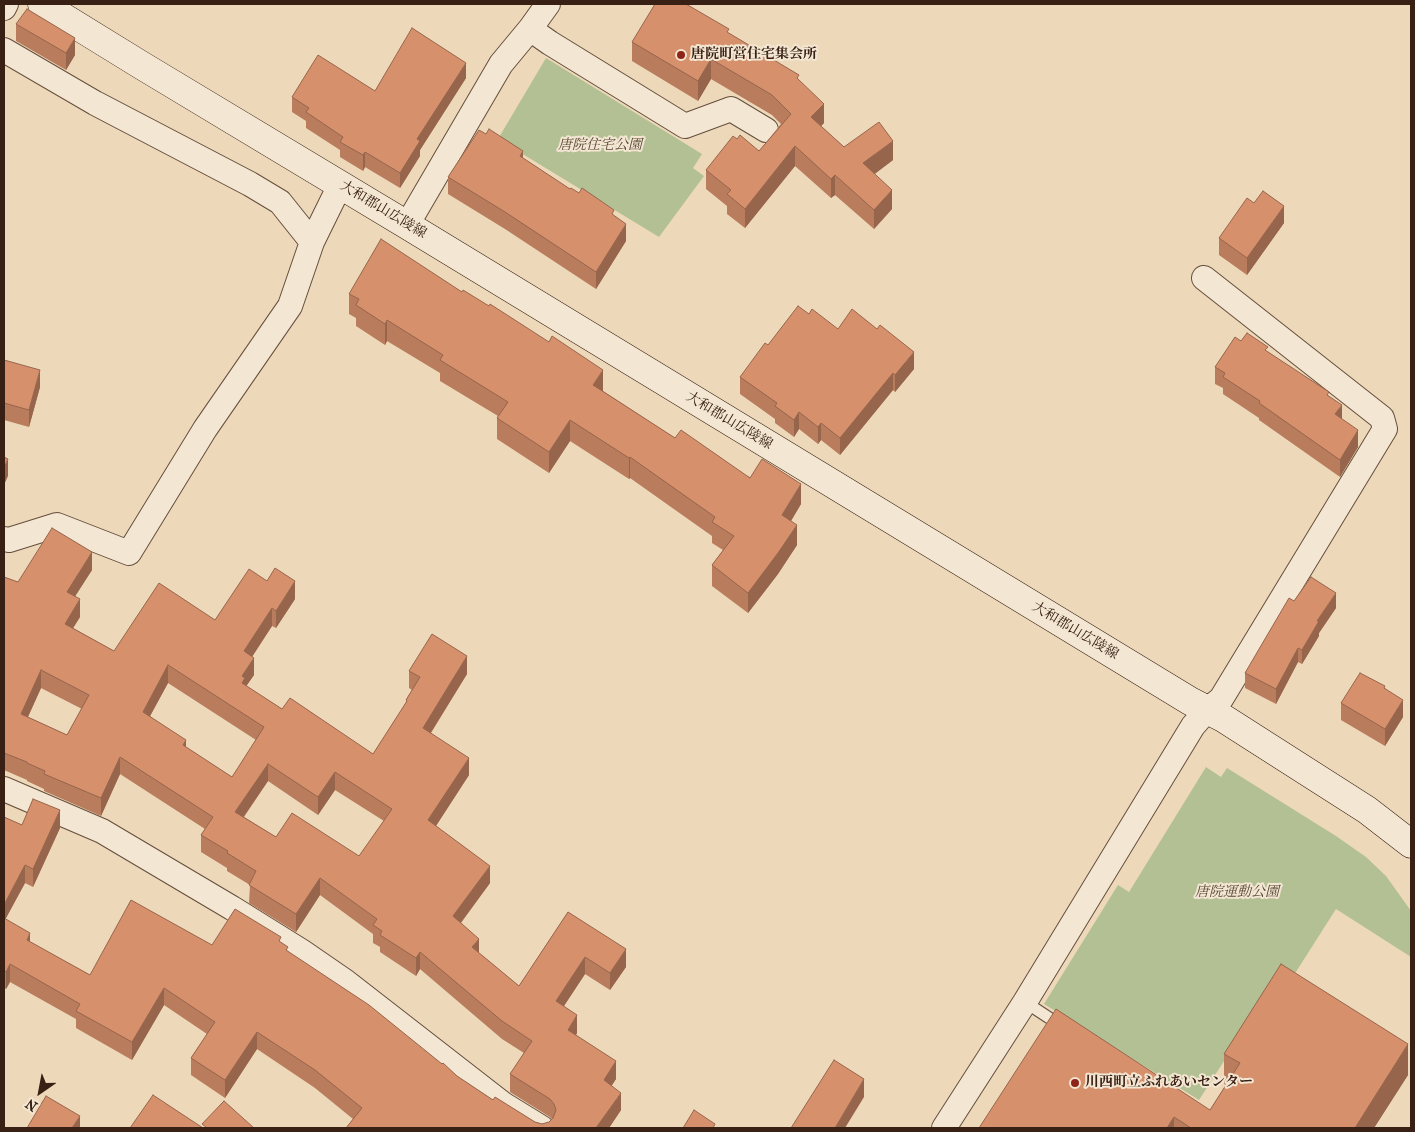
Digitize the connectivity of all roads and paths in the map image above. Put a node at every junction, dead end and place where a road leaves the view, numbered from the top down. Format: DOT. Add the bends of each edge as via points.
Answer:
graph roads {
  1 [pos="6,4"];
  2 [pos="42,4"];
  3 [pos="548,4"];
  4 [pos="4,8"];
  5 [pos="530,29"];
  6 [pos="4,50"];
  7 [pos="766,130"];
  8 [pos="340,185"];
  9 [pos="407,225"];
  10 [pos="312,242"];
  11 [pos="1204,278"];
  12 [pos="4,539"];
  13 [pos="1207,710"];
  14 [pos="4,789"];
  15 [pos="1411,844"];
  16 [pos="1025,1002"];
  17 [pos="1074,1034"];
  18 [pos="542,1128"];
  19 [pos="944,1128"];
  1 -- 4 [label="street"];
  2 -- 8 [label="main road, 大和郡山広陵線"];
  3 -- 5 [label="street"];
  5 -- 7 [label="street" via="685,126 731,109"];
  5 -- 9 [label="street" via="501,64"];
  6 -- 10 [label="street" via="95,103 258,188 280,202"];
  8 -- 9 [label="main road, 大和郡山広陵線"];
  8 -- 10 [label="street"];
  9 -- 13 [label="main road, 大和郡山広陵線"];
  10 -- 12 [label="street" via="290,306 205,429 129,553 57,525"];
  11 -- 13 [label="street" via="1382,418 1385,429 1221,698"];
  13 -- 15 [label="main road, 大和郡山広陵線" via="1367,810"];
  13 -- 16 [label="street" via="1193,726"];
  14 -- 18 [label="street" via="102,831 301,951 503,1104"];
  16 -- 17 [label="lane"];
  16 -- 19 [label="street"];
}
